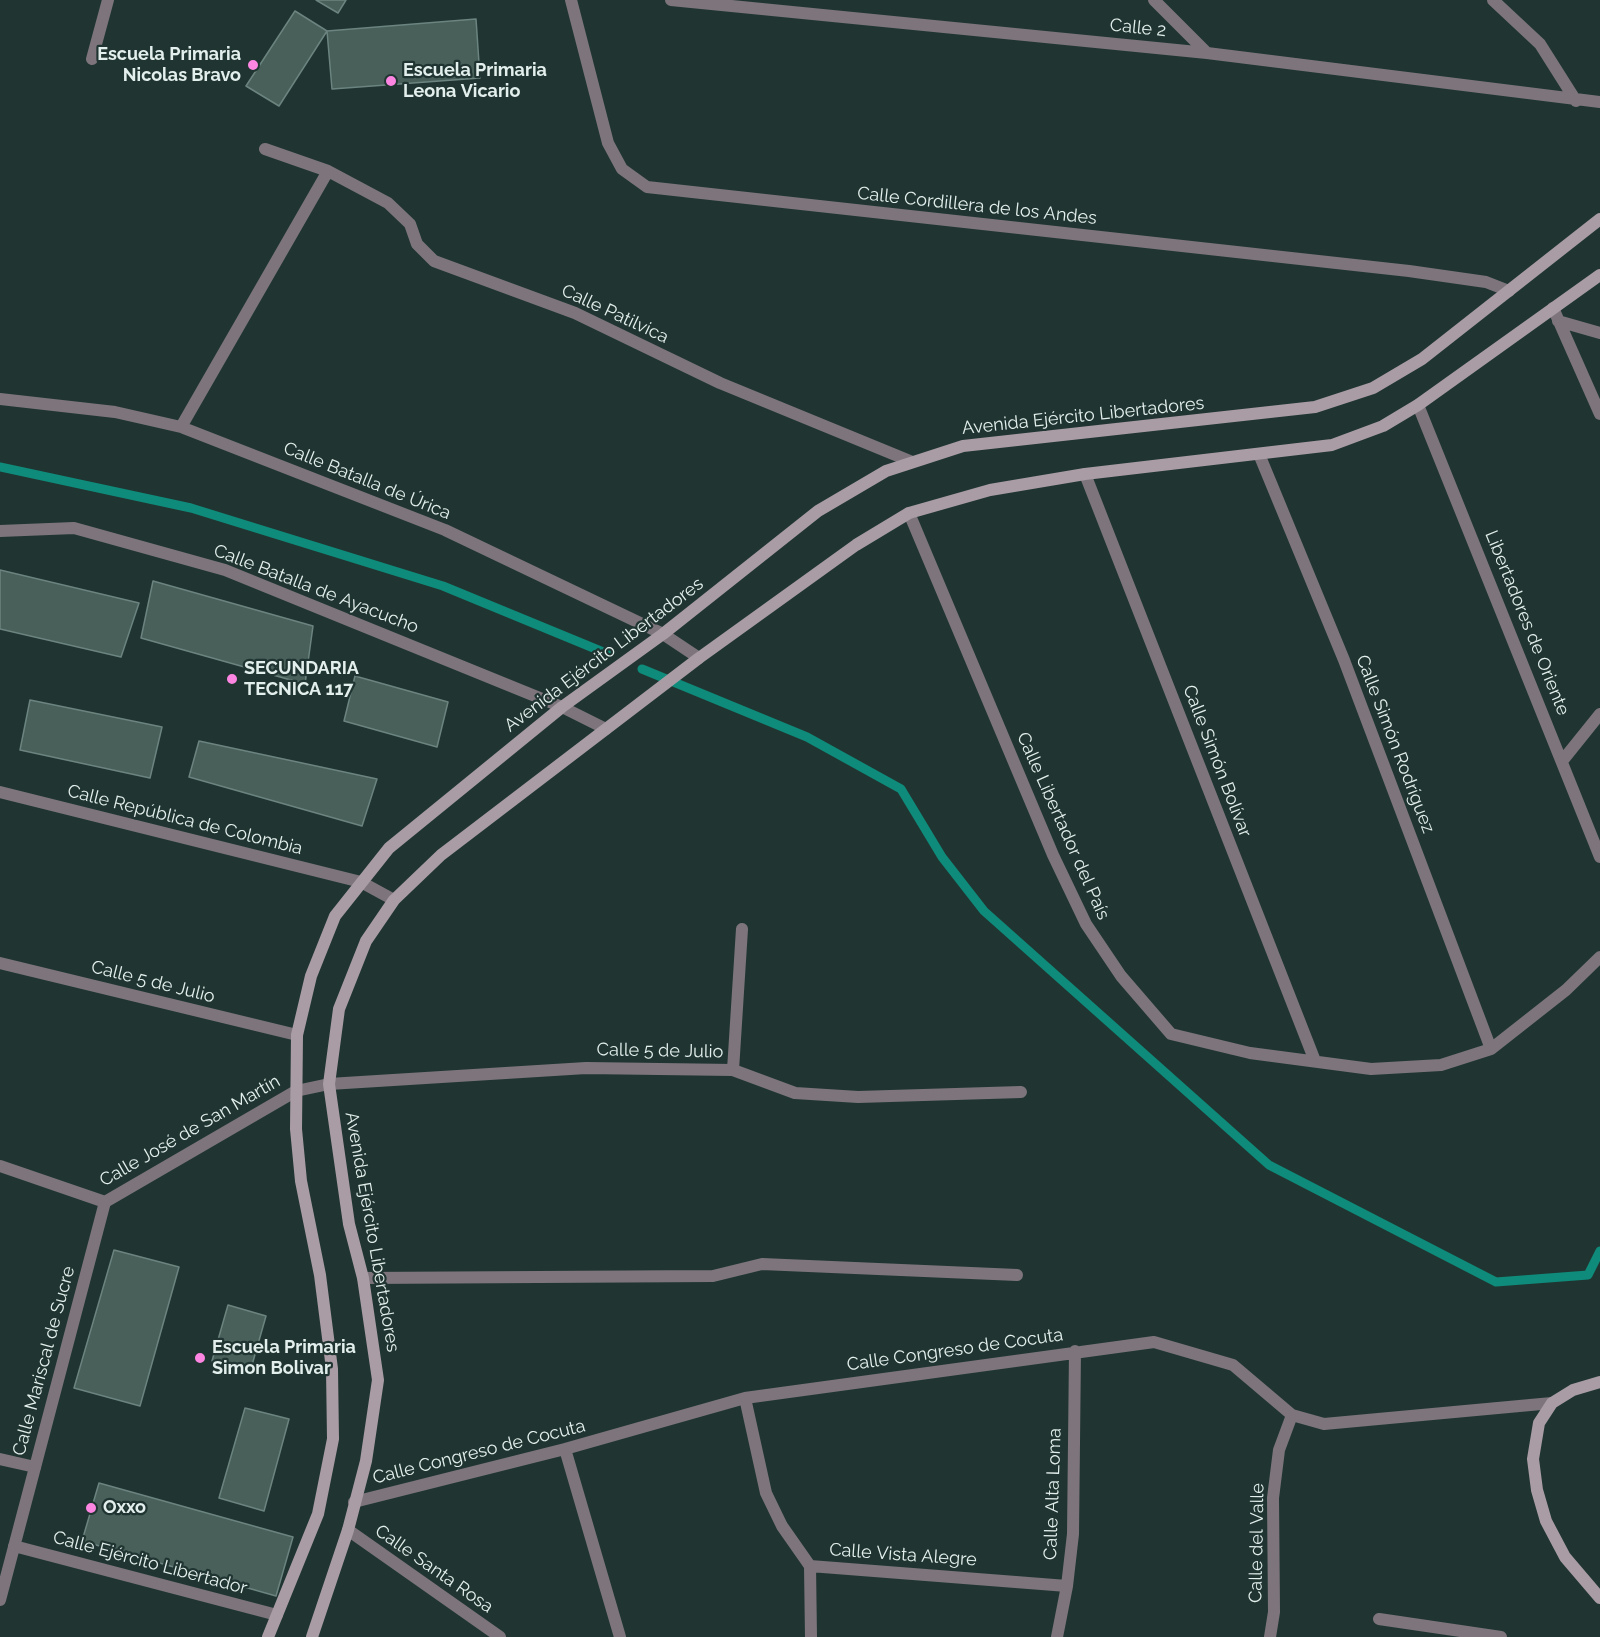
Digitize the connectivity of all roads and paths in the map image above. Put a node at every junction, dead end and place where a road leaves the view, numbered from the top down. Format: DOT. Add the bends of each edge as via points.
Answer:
graph roads {
  1 [pos="108,0"];
  2 [pos="571,0"];
  3 [pos="671,0"];
  4 [pos="1154,0"];
  5 [pos="1492,0"];
  6 [pos="722,2"];
  7 [pos="1207,53"];
  8 [pos="92,59"];
  9 [pos="1576,101"];
  10 [pos="1600,102"];
  11 [pos="265,149"];
  12 [pos="328,171"];
  13 [pos="1600,219"];
  14 [pos="1600,275"];
  15 [pos="1509,291"];
  16 [pos="1553,308"];
  17 [pos="1558,321"];
  18 [pos="1600,333"];
  19 [pos="0,399"];
  20 [pos="1418,405"];
  21 [pos="1600,414"];
  22 [pos="181,427"];
  23 [pos="1259,454"];
  24 [pos="910,461"];
  25 [pos="1085,474"];
  26 [pos="909,513"];
  27 [pos="0,531"];
  28 [pos="663,634"];
  29 [pos="699,658"];
  30 [pos="562,707"];
  31 [pos="1600,714"];
  32 [pos="606,729"];
  33 [pos="1563,760"];
  34 [pos="0,792"];
  35 [pos="1600,857"];
  36 [pos="361,882"];
  37 [pos="393,900"];
  38 [pos="742,929"];
  39 [pos="1600,957"];
  40 [pos="0,963"];
  41 [pos="297,1035"];
  42 [pos="1491,1049"];
  43 [pos="1316,1062"];
  44 [pos="733,1070"];
  45 [pos="328,1084"];
  46 [pos="296,1091"];
  47 [pos="1021,1092"];
  48 [pos="0,1166"];
  49 [pos="105,1202"];
  50 [pos="1017,1275"];
  51 [pos="363,1278"];
  52 [pos="1075,1351"];
  53 [pos="1600,1382"];
  54 [pos="745,1398"];
  55 [pos="1552,1403"];
  56 [pos="1292,1415"];
  57 [pos="565,1449"];
  58 [pos="0,1459"];
  59 [pos="35,1467"];
  60 [pos="354,1502"];
  61 [pos="348,1530"];
  62 [pos="14,1546"];
  63 [pos="810,1566"];
  64 [pos="1067,1586"];
  65 [pos="1600,1598"];
  66 [pos="0,1600"];
  67 [pos="277,1615"];
  68 [pos="1379,1619"];
  69 [pos="268,1637"];
  70 [pos="312,1637"];
  71 [pos="500,1637"];
  72 [pos="620,1637"];
  73 [pos="811,1637"];
  74 [pos="1057,1637"];
  75 [pos="1270,1637"];
  76 [pos="1501,1637"];
  1 -- 8 [label="street"];
  2 -- 15 [label="street, Calle Cordillera de los Andes" via="608,143 622,170 647,187 1409,272 1486,282"];
  3 -- 6 [label="street, Calle 2"];
  4 -- 7 [label="street"];
  5 -- 9 [label="street" via="1540,44"];
  6 -- 7 [label="street, Calle 2"];
  7 -- 9 [label="street, Calle 2"];
  9 -- 10 [label="street, Calle 2"];
  11 -- 12 [label="street, Calle Patilvica"];
  12 -- 22 [label="street"];
  12 -- 24 [label="street, Calle Patilvica" via="388,203 410,224 417,244 434,261 575,313 720,383"];
  13 -- 15 [label="main road, Avenida Ejército Libertadores"];
  14 -- 16 [label="main road, Avenida Ejército Libertadores"];
  15 -- 24 [label="main road, Avenida Ejército Libertadores" via="1422,358 1373,388 1315,407 963,446"];
  16 -- 17 [label="street"];
  16 -- 20 [label="main road, Avenida Ejército Libertadores"];
  17 -- 18 [label="street"];
  17 -- 21 [label="street"];
  19 -- 22 [label="street, Calle Batalla de Úrica" via="115,412"];
  20 -- 23 [label="main road, Avenida Ejército Libertadores" via="1383,426 1332,445"];
  20 -- 33 [label="street, Libertadores de Oriente"];
  22 -- 28 [label="street, Calle Batalla de Úrica" via="444,530"];
  23 -- 25 [label="main road, Avenida Ejército Libertadores"];
  23 -- 42 [label="street, Calle Simón Rodríguez" via="1344,660"];
  24 -- 28 [label="main road, Avenida Ejército Libertadores" via="818,512"];
  25 -- 26 [label="main road, Avenida Ejército Libertadores" via="990,490"];
  25 -- 43 [label="street, Calle Simón Bolívar"];
  26 -- 29 [label="main road, Avenida Ejército Libertadores" via="856,545"];
  26 -- 43 [label="street, Calle Libertador del País" via="1053,855 1086,924 1121,976 1171,1034 1250,1053"];
  27 -- 30 [label="street, Calle Batalla de Ayacucho" via="74,528 225,570"];
  28 -- 29 [label="street, Calle Batalla de Úrica"];
  28 -- 30 [label="main road, Avenida Ejército Libertadores"];
  29 -- 32 [label="main road, Avenida Ejército Libertadores"];
  30 -- 32 [label="street, Calle Batalla de Ayacucho"];
  30 -- 36 [label="main road, Avenida Ejército Libertadores" via="389,848"];
  31 -- 33 [label="street"];
  32 -- 37 [label="main road, Avenida Ejército Libertadores" via="441,855"];
  33 -- 35 [label="street, Libertadores de Oriente"];
  34 -- 36 [label="street, Calle República de Colombia"];
  36 -- 37 [label="street, Calle República de Colombia"];
  36 -- 41 [label="main road, Avenida Ejército Libertadores" via="335,916 311,976"];
  37 -- 45 [label="main road, Avenida Ejército Libertadores" via="366,941 339,1009"];
  38 -- 44 [label="street"];
  39 -- 42 [label="street" via="1566,990"];
  40 -- 41 [label="street, Calle 5 de Julio"];
  41 -- 46 [label="main road, Avenida Ejército Libertadores"];
  42 -- 43 [label="street, Calle Libertador del País" via="1441,1065 1371,1069"];
  44 -- 45 [label="street, Calle 5 de Julio" via="586,1068"];
  44 -- 47 [label="street, Calle 5 de Julio" via="795,1093 858,1097"];
  45 -- 46 [label="street, Calle 5 de Julio"];
  45 -- 51 [label="main road, Avenida Ejército Libertadores" via="349,1224"];
  46 -- 49 [label="street, Calle José de San Martín"];
  46 -- 67 [label="main road, Avenida Ejército Libertadores" via="301,1181 320,1275 332,1369 333,1439 318,1514"];
  48 -- 49 [label="street, Calle José de San Martín"];
  49 -- 59 [label="street, Calle Mariscal de Sucre"];
  50 -- 51 [label="street" via="762,1264 712,1276"];
  51 -- 60 [label="main road, Avenida Ejército Libertadores" via="378,1380 366,1461"];
  52 -- 54 [label="street, Calle Congreso de Cocuta"];
  52 -- 56 [label="street, Calle Congreso de Cocuta" via="1154,1341 1196,1352 1233,1365"];
  52 -- 64 [label="street, Calle Alta Loma" via="1073,1534"];
  53 -- 55 [label="main road" via="1573,1390"];
  54 -- 57 [label="street, Calle Congreso de Cocuta"];
  54 -- 63 [label="street, Calle Vista Alegre" via="766,1493 782,1526"];
  55 -- 56 [label="street, Calle Congreso de Cocuta" via="1324,1424"];
  55 -- 65 [label="main road" via="1539,1423 1533,1459 1537,1490 1546,1521 1565,1557"];
  56 -- 75 [label="street, Calle del Valle" via="1279,1450 1273,1498 1274,1612"];
  57 -- 60 [label="street, Calle Congreso de Cocuta"];
  57 -- 72 [label="street"];
  58 -- 59 [label="street"];
  59 -- 62 [label="street, Calle Mariscal de Sucre"];
  60 -- 61 [label="main road, Avenida Ejército Libertadores"];
  61 -- 70 [label="main road, Avenida Ejército Libertadores"];
  61 -- 71 [label="street, Calle Santa Rosa"];
  62 -- 66 [label="street, Calle Mariscal de Sucre"];
  62 -- 67 [label="street, Calle Ejército Libertador"];
  63 -- 64 [label="street, Calle Vista Alegre"];
  63 -- 73 [label="street"];
  64 -- 74 [label="street, Calle Alta Loma"];
  67 -- 69 [label="main road, Avenida Ejército Libertadores"];
  68 -- 76 [label="street"];
}
